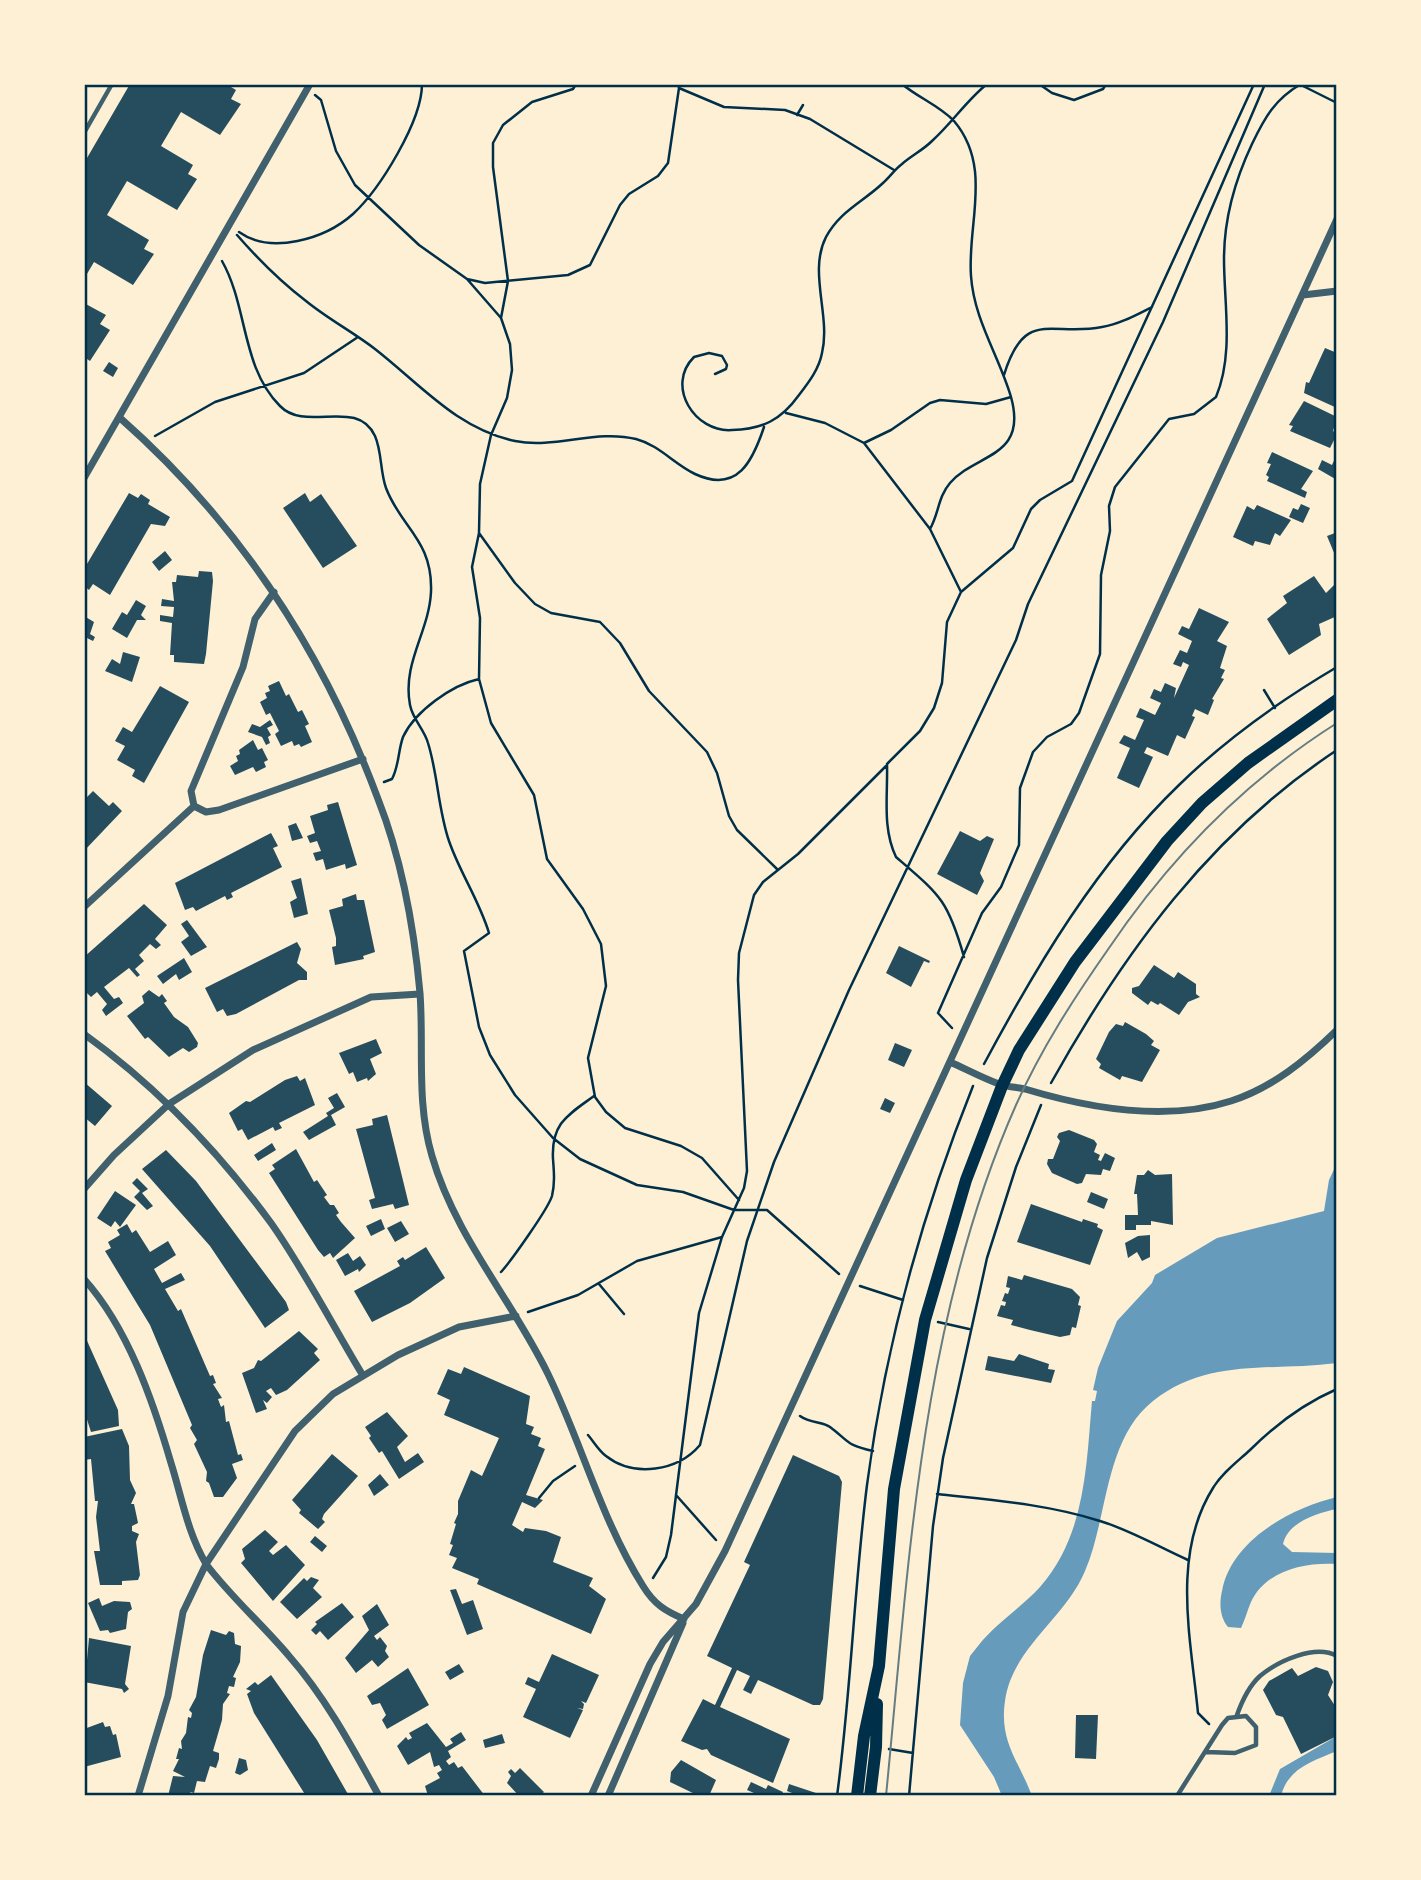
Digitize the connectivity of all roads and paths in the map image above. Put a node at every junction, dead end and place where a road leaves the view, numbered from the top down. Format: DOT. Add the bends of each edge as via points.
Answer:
graph roads {
  1 [pos="112,84"];
  2 [pos="422,84"];
  3 [pos="576,84"];
  4 [pos="902,84"];
  5 [pos="987,84"];
  6 [pos="1039,84"];
  7 [pos="1106,84"];
  8 [pos="1254,84"];
  9 [pos="1265,84"];
  10 [pos="1301,84"];
  11 [pos="309,86"];
  12 [pos="679,86"];
  13 [pos="1337,103"];
  14 [pos="803,104"];
  15 [pos="797,115"];
  16 [pos="953,120"];
  17 [pos="84,133"];
  18 [pos="895,170"];
  19 [pos="368,197"];
  20 [pos="1337,219"];
  21 [pos="228,225"];
  22 [pos="215,248"];
  23 [pos="467,279"];
  24 [pos="508,281"];
  25 [pos="1337,291"];
  26 [pos="1303,295"];
  27 [pos="1152,307"];
  28 [pos="501,318"];
  29 [pos="358,337"];
  30 [pos="715,374"];
  31 [pos="1004,374"];
  32 [pos="263,385"];
  33 [pos="1011,397"];
  34 [pos="786,413"];
  35 [pos="119,417"];
  36 [pos="764,427"];
  37 [pos="491,435"];
  38 [pos="146,440"];
  39 [pos="864,443"];
  40 [pos="84,478"];
  41 [pos="930,528"];
  42 [pos="479,533"];
  43 [pos="274,592"];
  44 [pos="961,592"];
  45 [pos="1337,667"];
  46 [pos="480,679"];
  47 [pos="1264,690"];
  48 [pos="1337,700"];
  49 [pos="1276,708"];
  50 [pos="415,721"];
  51 [pos="1337,750"];
  52 [pos="363,759"];
  53 [pos="887,764"];
  54 [pos="373,787"];
  55 [pos="194,806"];
  56 [pos="908,868"];
  57 [pos="777,869"];
  58 [pos="84,907"];
  59 [pos="964,957"];
  60 [pos="420,994"];
  61 [pos="1337,1030"];
  62 [pos="84,1034"];
  63 [pos="962,1035"];
  64 [pos="950,1062"];
  65 [pos="978,1075"];
  66 [pos="1002,1086"];
  67 [pos="595,1095"];
  68 [pos="1044,1096"];
  69 [pos="169,1104"];
  70 [pos="553,1138"];
  71 [pos="84,1189"];
  72 [pos="739,1200"];
  73 [pos="759,1208"];
  74 [pos="734,1210"];
  75 [pos="722,1237"];
  76 [pos="84,1279"];
  77 [pos="494,1279"];
  78 [pos="849,1283"];
  79 [pos="599,1284"];
  80 [pos="904,1300"];
  81 [pos="624,1314"];
  82 [pos="516,1316"];
  83 [pos="362,1374"];
  84 [pos="1337,1389"];
  85 [pos="791,1408"];
  86 [pos="565,1414"];
  87 [pos="873,1451"];
  88 [pos="584,1462"];
  89 [pos="680,1462"];
  90 [pos="937,1494"];
  91 [pos="676,1495"];
  92 [pos="539,1498"];
  93 [pos="725,1551"];
  94 [pos="1188,1560"];
  95 [pos="206,1564"];
  96 [pos="645,1589"];
  97 [pos="684,1619"];
  98 [pos="1337,1656"];
  99 [pos="877,1679"];
  100 [pos="1237,1715"];
  101 [pos="1211,1725"];
  102 [pos="1206,1752"];
  103 [pos="138,1796"];
  104 [pos="379,1796"];
  105 [pos="591,1796"];
  106 [pos="608,1796"];
  107 [pos="837,1796"];
  108 [pos="857,1796"];
  109 [pos="870,1796"];
  110 [pos="909,1796"];
  111 [pos="1177,1796"];
  1 -- 17 [label="lane"];
  2 -- 19 [label="path" via="415,119"];
  3 -- 24 [label="path" via="532,102 511,117 493,143"];
  4 -- 16 [label="path"];
  5 -- 16 [label="path"];
  6 -- 7 [label="path" via="1074,100"];
  8 -- 27 [label="path"];
  9 -- 56 [label="path" via="1163,321"];
  10 -- 13 [label="path"];
  10 -- 59 [label="path" via="1273,104 1235,186 1224,243 1226,323 1221,386 1206,408 1170,419 1115,487 1101,575 1100,654 1079,713 1033,752 1020,788 1019,845"];
  11 -- 19 [label="path" via="321,100 340,161"];
  11 -- 21 [label="street"];
  12 -- 15 [label="path" via="724,107 785,110"];
  12 -- 24 [label="path" via="668,163 620,205 590,265 568,275"];
  14 -- 15 [label="path"];
  15 -- 18 [label="path"];
  16 -- 18 [label="path"];
  16 -- 31 [label="path" via="976,170 971,275 976,303 983,331"];
  18 -- 34 [label="path" via="851,206 825,239 820,274 823,351 813,375"];
  19 -- 21 [label="path" via="352,215 332,227 296,240 268,245"];
  19 -- 23 [label="path" via="419,245"];
  20 -- 26 [label="street"];
  21 -- 22 [label="street"];
  21 -- 29 [label="path" via="294,292"];
  22 -- 32 [label="path" via="234,284 251,356"];
  22 -- 35 [label="street"];
  23 -- 24 [label="path"];
  23 -- 28 [label="path"];
  24 -- 28 [label="path"];
  25 -- 26 [label="street"];
  26 -- 63 [label="street"];
  27 -- 31 [label="path" via="1103,327 1042,328 1030,333 1012,350"];
  27 -- 44 [label="path" via="1072,481 1031,509 1013,548"];
  28 -- 37 [label="path" via="512,370 507,398"];
  29 -- 32 [label="path" via="304,373"];
  29 -- 37 [label="path" via="448,411"];
  30 -- 36 [label="path" via="727,365 716,353 699,354 690,362 682,382 690,410 706,424 727,430"];
  31 -- 33 [label="path"];
  32 -- 38 [label="path" via="215,402"];
  32 -- 50 [label="path" via="281,408 293,415 348,416 361,421 374,435 387,491 416,533 428,566 431,594 409,669"];
  33 -- 39 [label="path" via="986,404 930,403"];
  33 -- 41 [label="path" via="1015,417 1010,435 987,461 953,480 941,496"];
  34 -- 36 [label="path"];
  34 -- 39 [label="path" via="825,423"];
  35 -- 38 [label="street"];
  35 -- 40 [label="street"];
  36 -- 37 [label="path" via="745,468 721,479 694,473 654,446 634,439 610,436 554,444"];
  37 -- 42 [label="path" via="480,484"];
  38 -- 43 [label="street" via="229,530"];
  39 -- 41 [label="path"];
  41 -- 44 [label="path"];
  42 -- 46 [label="path" via="472,567 480,618"];
  42 -- 57 [label="path" via="536,604 551,613 600,622 620,643 649,691 707,752 737,830"];
  43 -- 52 [label="street" via="324,677"];
  43 -- 55 [label="street" via="255,619 243,667 191,791"];
  44 -- 53 [label="path" via="947,622 942,683 934,708 920,731"];
  45 -- 49 [label="path"];
  46 -- 50 [label="path" via="435,702"];
  46 -- 67 [label="path" via="495,733 534,795 547,859 583,909 601,944 606,986 588,1058"];
  47 -- 49 [label="path"];
  48 -- 66 [label="main road" via="1248,763 1167,841 1075,962 1018,1050"];
  49 -- 65 [label="path" via="1177,787 1130,841 1081,902 1038,968"];
  50 -- 54 [label="path" via="404,735 392,779"];
  50 -- 70 [label="path" via="429,747 449,843 489,933 464,951 479,1027 498,1070"];
  51 -- 68 [label="path" via="1240,824 1170,900 1096,1007"];
  52 -- 54 [label="street"];
  52 -- 55 [label="street" via="219,810 206,812"];
  53 -- 56 [label="path" via="889,841"];
  53 -- 57 [label="path" via="798,854"];
  54 -- 60 [label="street" via="401,873"];
  55 -- 58 [label="street"];
  56 -- 59 [label="path" via="942,898"];
  56 -- 73 [label="path" via="823,1049"];
  57 -- 72 [label="path" via="754,895 739,953 739,1056 747,1171"];
  59 -- 63 [label="path" via="938,1013"];
  60 -- 69 [label="street" via="371,997 324,1016 253,1050"];
  60 -- 77 [label="street" via="421,1098 432,1156 457,1220"];
  61 -- 68 [label="street" via="1270,1084 1230,1101 1152,1112"];
  62 -- 69 [label="street"];
  63 -- 64 [label="street"];
  64 -- 65 [label="street"];
  64 -- 78 [label="street"];
  65 -- 66 [label="street"];
  65 -- 80 [label="path" via="932,1197"];
  66 -- 68 [label="street"];
  66 -- 99 [label="main road" via="966,1180 925,1320 894,1489"];
  67 -- 70 [label="path" via="565,1118"];
  67 -- 72 [label="path" via="625,1128 681,1146 702,1158"];
  68 -- 90 [label="path" via="986,1258"];
  69 -- 71 [label="street"];
  69 -- 83 [label="street" via="272,1225"];
  70 -- 74 [label="path" via="607,1174"];
  70 -- 77 [label="path" via="555,1175 548,1206"];
  72 -- 74 [label="path"];
  73 -- 74 [label="path"];
  73 -- 78 [label="path" via="788,1225"];
  73 -- 89 [label="path" via="726,1324 700,1445"];
  74 -- 75 [label="path"];
  75 -- 79 [label="path" via="636,1261"];
  75 -- 89 [label="path" via="699,1313"];
  76 -- 95 [label="street" via="129,1353 171,1463 188,1531"];
  77 -- 82 [label="street"];
  78 -- 80 [label="path"];
  78 -- 85 [label="street"];
  79 -- 81 [label="path"];
  79 -- 82 [label="path"];
  80 -- 87 [label="path"];
  82 -- 83 [label="street" via="459,1327"];
  82 -- 86 [label="street"];
  83 -- 95 [label="street" via="333,1394 295,1431"];
  84 -- 94 [label="path" via="1303,1406 1221,1477 1194,1529"];
  85 -- 87 [label="path" via="811,1423 831,1428 847,1444"];
  85 -- 93 [label="street"];
  86 -- 88 [label="street"];
  86 -- 89 [label="path" via="582,1427 604,1456 621,1464 662,1468"];
  87 -- 107 [label="path"];
  88 -- 92 [label="path" via="562,1473"];
  88 -- 96 [label="street" via="600,1506"];
  89 -- 91 [label="path"];
  90 -- 94 [label="path" via="1103,1521"];
  90 -- 110 [label="path"];
  91 -- 93 [label="path"];
  91 -- 96 [label="path" via="666,1557"];
  93 -- 97 [label="street"];
  94 -- 101 [label="path" via="1198,1713"];
  95 -- 103 [label="street" via="183,1612 169,1696"];
  95 -- 104 [label="street" via="290,1657 339,1722"];
  96 -- 97 [label="street" via="660,1609"];
  97 -- 105 [label="street" via="650,1664"];
  97 -- 106 [label="street"];
  98 -- 100 [label="lane" via="1307,1651 1260,1676"];
  99 -- 108 [label="main road"];
  99 -- 109 [label="main road"];
  100 -- 102 [label="lane" via="1222,1725"];
  100 -- 102 [label="lane" via="1256,1727 1256,1745 1235,1753"];
  102 -- 111 [label="lane"];
}
